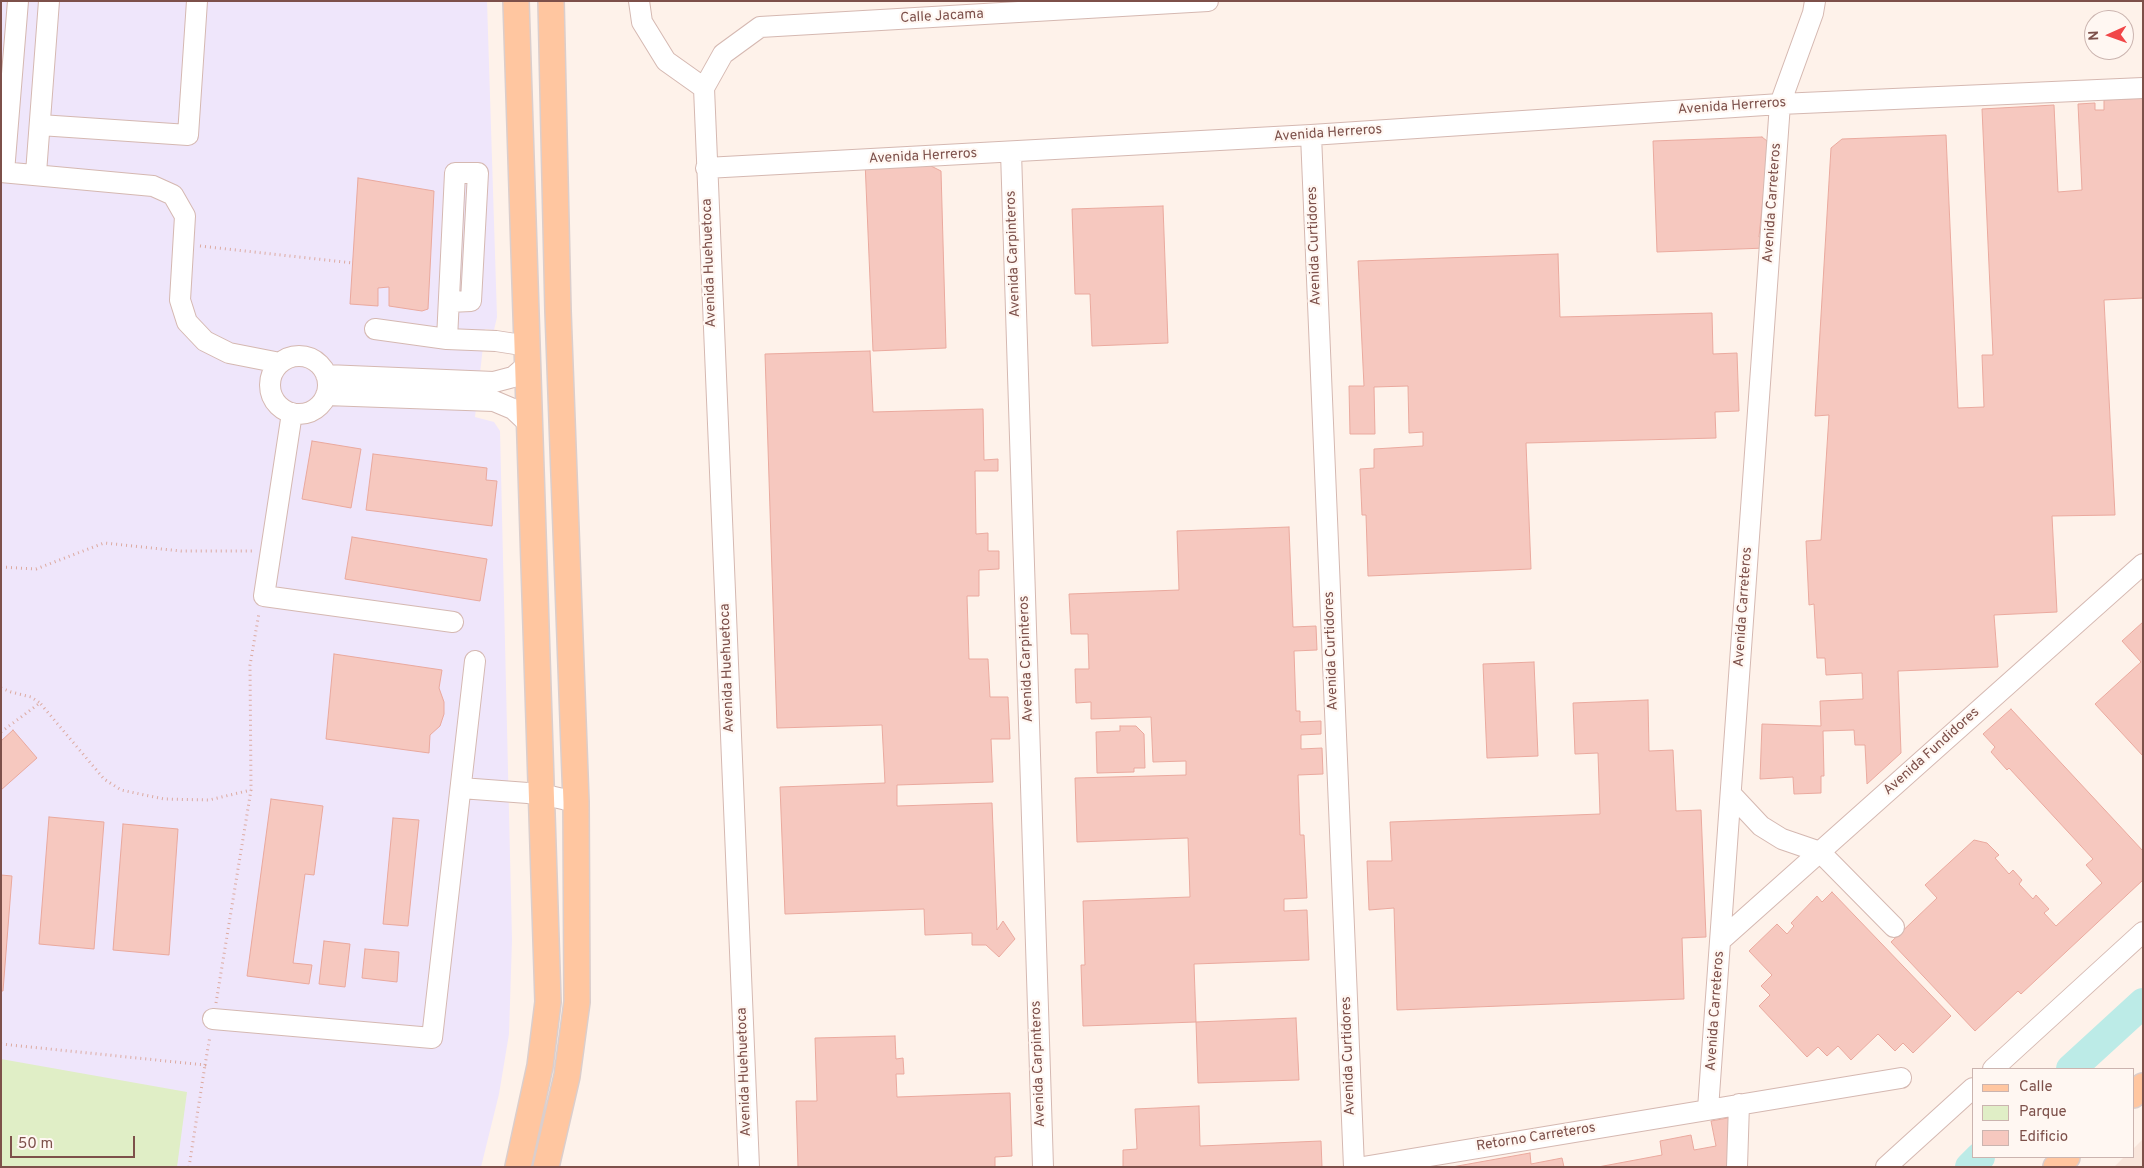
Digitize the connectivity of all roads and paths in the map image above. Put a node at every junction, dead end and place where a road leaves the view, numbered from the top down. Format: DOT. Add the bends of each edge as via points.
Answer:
graph roads {
  1 [pos="18,1"];
  2 [pos="49,1"];
  3 [pos="198,1"];
  4 [pos="516,1"];
  5 [pos="552,1"];
  6 [pos="639,1"];
  7 [pos="1208,1"];
  8 [pos="1815,1"];
  9 [pos="704,88"];
  10 [pos="2143,88"];
  11 [pos="1780,104"];
  12 [pos="40,125"];
  13 [pos="1311,135"];
  14 [pos="1011,152"];
  15 [pos="706,168"];
  16 [pos="3,172"];
  17 [pos="36,174"];
  18 [pos="200,246"];
  19 [pos="352,263"];
  20 [pos="449,302"];
  21 [pos="558,311"];
  22 [pos="527,312"];
  23 [pos="375,329"];
  24 [pos="447,339"];
  25 [pos="528,355"];
  26 [pos="280,363"];
  27 [pos="326,375"];
  28 [pos="465,391"];
  29 [pos="326,396"];
  30 [pos="292,413"];
  31 [pos="530,425"];
  32 [pos="271,550"];
  33 [pos="2143,564"];
  34 [pos="1,567"];
  35 [pos="264,596"];
  36 [pos="453,622"];
  37 [pos="475,661"];
  38 [pos="1,688"];
  39 [pos="40,703"];
  40 [pos="1,732"];
  41 [pos="460,788"];
  42 [pos="251,790"];
  43 [pos="541,794"];
  44 [pos="1731,794"];
  45 [pos="576,802"];
  46 [pos="1820,852"];
  47 [pos="1894,927"];
  48 [pos="2143,932"];
  49 [pos="1721,940"];
  50 [pos="213,1019"];
  51 [pos="1,1044"];
  52 [pos="205,1065"];
  53 [pos="1994,1068"];
  54 [pos="1902,1078"];
  55 [pos="1972,1089"];
  56 [pos="1739,1104"];
  57 [pos="1708,1109"];
  58 [pos="2066,1158"];
  59 [pos="189,1167"];
  60 [pos="518,1167"];
  61 [pos="546,1167"];
  62 [pos="749,1167"];
  63 [pos="1043,1167"];
  64 [pos="1354,1167"];
  65 [pos="1363,1167"];
  66 [pos="1737,1167"];
  67 [pos="1886,1167"];
  68 [pos="2056,1167"];
  1 -- 16 [label="street"];
  2 -- 12 [label="street"];
  3 -- 12 [label="street" via="188,135"];
  4 -- 22 [label="main road"];
  5 -- 21 [label="main road"];
  6 -- 9 [label="street" via="642,22 666,61"];
  7 -- 9 [label="street, Calle Jacama" via="760,27 723,54"];
  8 -- 11 [label="street"];
  9 -- 15 [label="street"];
  10 -- 11 [label="street, Avenida Herreros"];
  11 -- 13 [label="street, Avenida Herreros"];
  11 -- 44 [label="street, Avenida Carreteros"];
  12 -- 17 [label="street"];
  13 -- 14 [label="street, Avenida Herreros"];
  13 -- 64 [label="street, Avenida Curtidores"];
  14 -- 15 [label="street, Avenida Herreros"];
  14 -- 63 [label="street, Avenida Carpinteros"];
  15 -- 62 [label="street, Avenida Huehuetoca"];
  16 -- 17 [label="street"];
  17 -- 26 [label="street" via="153,186 173,195 185,216 180,300 187,322 205,341 229,353"];
  18 -- 19 [label="path"];
  20 -- 20 [label="street" via="455,173 478,174 471,301"];
  20 -- 24 [label="street"];
  21 -- 22 [label="main road"];
  21 -- 45 [label="main road"];
  22 -- 25 [label="main road"];
  23 -- 24 [label="street"];
  24 -- 25 [label="street" via="496,341"];
  25 -- 28 [label="street" via="513,377"];
  25 -- 31 [label="main road"];
  26 -- 27 [label="street" via="301,356 316,362"];
  26 -- 30 [label="street" via="274,371 271,391 275,401"];
  27 -- 28 [label="street"];
  27 -- 29 [label="street"];
  28 -- 29 [label="street"];
  28 -- 31 [label="street" via="513,409"];
  29 -- 30 [label="street" via="312,411"];
  30 -- 32 [label="street"];
  31 -- 43 [label="main road"];
  32 -- 34 [label="path" via="181,551 104,543 36,570"];
  32 -- 35 [label="street"];
  33 -- 46 [label="street, Avenida Fundidores"];
  35 -- 36 [label="street"];
  35 -- 42 [label="path" via="256,620 250,665"];
  37 -- 41 [label="street"];
  38 -- 39 [label="path"];
  39 -- 40 [label="path"];
  39 -- 42 [label="path" via="104,779 122,790 164,800 209,800"];
  41 -- 43 [label="street"];
  41 -- 50 [label="street" via="432,1038"];
  42 -- 50 [label="path"];
  43 -- 45 [label="street"];
  43 -- 60 [label="main road" via="548,1002 540,1066"];
  44 -- 46 [label="street" via="1761,826 1782,839"];
  44 -- 49 [label="street, Avenida Carreteros"];
  45 -- 61 [label="main road" via="577,1002 567,1076"];
  46 -- 47 [label="street"];
  46 -- 49 [label="street, Avenida Fundidores"];
  48 -- 53 [label="street"];
  49 -- 57 [label="street, Avenida Carreteros"];
  50 -- 52 [label="path"];
  51 -- 52 [label="path"];
  52 -- 59 [label="path"];
  54 -- 56 [label="street, Retorno Carreteros"];
  55 -- 67 [label="street"];
  56 -- 57 [label="street, Retorno Carreteros"];
  56 -- 66 [label="street"];
  57 -- 65 [label="street, Retorno Carreteros"];
  58 -- 68 [label="main road"];
}
